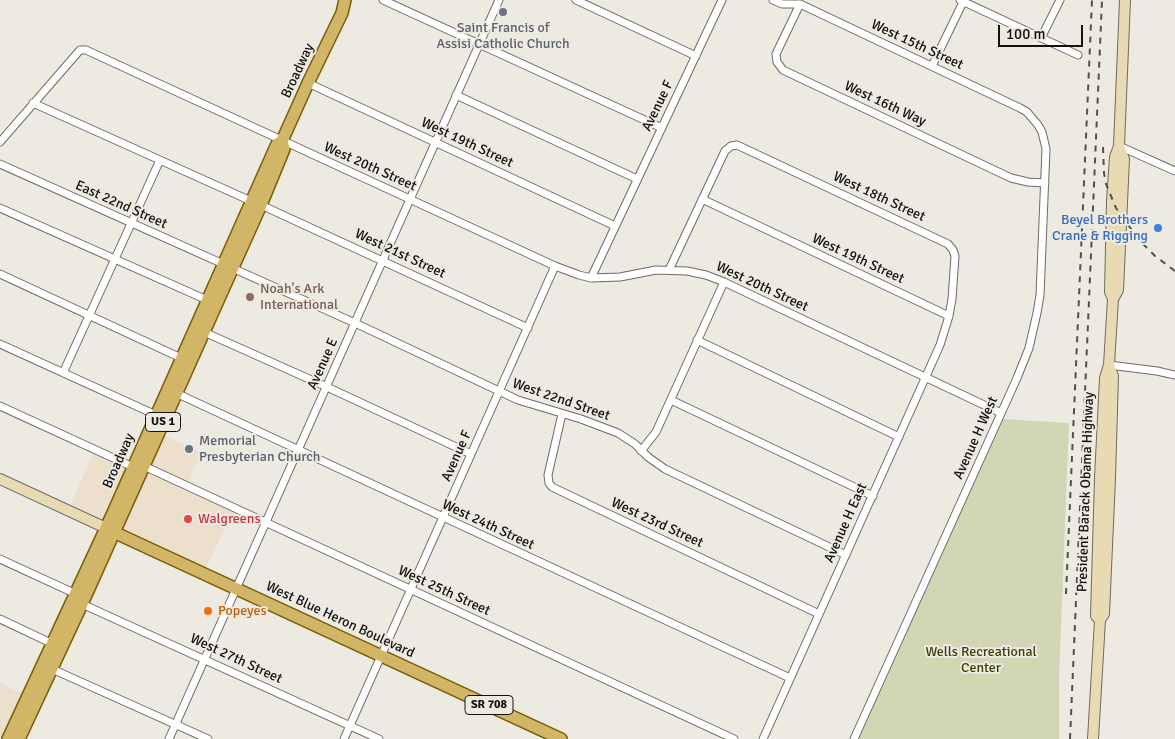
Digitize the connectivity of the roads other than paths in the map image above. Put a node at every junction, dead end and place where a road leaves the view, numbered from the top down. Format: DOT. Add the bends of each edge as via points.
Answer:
graph roads {
  1 [pos="345,0"];
  2 [pos="352,0"];
  3 [pos="383,0"];
  4 [pos="499,0"];
  5 [pos="576,0"];
  6 [pos="722,0"];
  7 [pos="773,0"];
  8 [pos="1060,0"];
  9 [pos="1126,0"];
  10 [pos="963,1"];
  11 [pos="800,4"];
  12 [pos="342,13"];
  13 [pos="1041,38"];
  14 [pos="480,43"];
  15 [pos="1078,55"];
  16 [pos="696,56"];
  17 [pos="932,66"];
  18 [pos="308,83"];
  19 [pos="456,95"];
  20 [pos="33,104"];
  21 [pos="662,128"];
  22 [pos="1041,130"];
  23 [pos="0,142"];
  24 [pos="282,142"];
  25 [pos="436,142"];
  26 [pos="1120,146"];
  27 [pos="160,160"];
  28 [pos="0,164"];
  29 [pos="1175,171"];
  30 [pos="638,179"];
  31 [pos="1045,183"];
  32 [pos="411,199"];
  33 [pos="702,199"];
  34 [pos="256,203"];
  35 [pos="0,208"];
  36 [pos="131,224"];
  37 [pos="615,226"];
  38 [pos="115,260"];
  39 [pos="383,260"];
  40 [pos="556,266"];
  41 [pos="228,267"];
  42 [pos="668,270"];
  43 [pos="0,274"];
  44 [pos="591,278"];
  45 [pos="724,282"];
  46 [pos="207,300"];
  47 [pos="90,316"];
  48 [pos="949,316"];
  49 [pos="355,323"];
  50 [pos="528,328"];
  51 [pos="204,332"];
  52 [pos="697,340"];
  53 [pos="0,344"];
  54 [pos="181,358"];
  55 [pos="1109,365"];
  56 [pos="63,373"];
  57 [pos="1175,375"];
  58 [pos="926,378"];
  59 [pos="327,387"];
  60 [pos="499,392"];
  61 [pos="176,393"];
  62 [pos="671,400"];
  63 [pos="0,406"];
  64 [pos="1001,413"];
  65 [pos="562,414"];
  66 [pos="156,415"];
  67 [pos="899,437"];
  68 [pos="298,450"];
  69 [pos="641,451"];
  70 [pos="472,454"];
  71 [pos="139,466"];
  72 [pos="0,479"];
  73 [pos="872,496"];
  74 [pos="443,518"];
  75 [pos="267,522"];
  76 [pos="110,530"];
  77 [pos="846,555"];
  78 [pos="0,559"];
  79 [pos="237,588"];
  80 [pos="412,590"];
  81 [pos="79,599"];
  82 [pos="819,614"];
  83 [pos="0,619"];
  84 [pos="53,644"];
  85 [pos="382,656"];
  86 [pos="205,659"];
  87 [pos="52,669"];
  88 [pos="790,678"];
  89 [pos="38,697"];
  90 [pos="176,724"];
  91 [pos="350,726"];
  92 [pos="8,739"];
  93 [pos="19,739"];
  94 [pos="170,739"];
  95 [pos="208,739"];
  96 [pos="344,739"];
  97 [pos="379,739"];
  98 [pos="561,739"];
  99 [pos="734,739"];
  100 [pos="763,739"];
  101 [pos="854,739"];
  102 [pos="1093,739"];
  1 -- 12 [label="main road, Broadway / US 1"];
  2 -- 12 [label="main road, Broadway / US 1"];
  3 -- 14 [label="street"];
  4 -- 14 [label="street, Avenue E"];
  5 -- 16 [label="street"];
  6 -- 16 [label="street, Avenue F"];
  7 -- 11 [label="street, West 15th Street" via="782,4"];
  8 -- 13 [label="street"];
  9 -- 26 [label="main road, President Barack Obama Highway"];
  10 -- 13 [label="street"];
  10 -- 17 [label="street"];
  11 -- 17 [label="street, West 15th Street"];
  11 -- 31 [label="street, West 16th Way" via="776,54 783,70 1011,178"];
  12 -- 18 [label="main road, Broadway / US 1"];
  13 -- 15 [label="street"];
  14 -- 19 [label="street, Avenue E"];
  14 -- 21 [label="street"];
  16 -- 21 [label="street, Avenue F"];
  17 -- 22 [label="street, West 15th Street" via="1020,108"];
  18 -- 24 [label="main road, Broadway / US 1"];
  18 -- 25 [label="street, West 19th Street"];
  19 -- 25 [label="street, Avenue E"];
  19 -- 30 [label="street"];
  20 -- 23 [label="street"];
  20 -- 24 [label="street, West 20th Street" via="80,50 86,50"];
  20 -- 27 [label="street, West 21st Street"];
  21 -- 30 [label="street, Avenue F"];
  22 -- 31 [label="street, Avenue H West" via="1046,148"];
  24 -- 32 [label="street, West 20th Street"];
  24 -- 34 [label="main road, Broadway / US 1" via="284,149"];
  25 -- 32 [label="street, Avenue E"];
  25 -- 37 [label="street, West 19th Street"];
  26 -- 29 [label="street"];
  26 -- 55 [label="main road, President Barack Obama Highway" via="1124,159 1118,290 1113,298"];
  27 -- 34 [label="street, West 21st Street"];
  27 -- 36 [label="street"];
  28 -- 36 [label="street, East 22nd Street"];
  30 -- 37 [label="street, Avenue F"];
  31 -- 64 [label="street, Avenue H West" via="1040,286 1034,331"];
  32 -- 39 [label="street, Avenue E"];
  32 -- 40 [label="street, West 20th Street"];
  33 -- 42 [label="street"];
  33 -- 48 [label="street, West 19th Street"];
  33 -- 48 [label="street, West 18th Street" via="725,151 731,146 741,146 951,246 954,264"];
  34 -- 39 [label="street, West 21st Street"];
  34 -- 41 [label="main road, Broadway / US 1"];
  35 -- 38 [label="street"];
  36 -- 38 [label="street"];
  36 -- 41 [label="street, East 22nd Street"];
  37 -- 44 [label="street, Avenue F"];
  38 -- 46 [label="street"];
  38 -- 47 [label="street"];
  39 -- 49 [label="street, Avenue E"];
  39 -- 50 [label="street, West 21st Street"];
  40 -- 44 [label="street, West 20th Street"];
  40 -- 50 [label="street, Avenue F"];
  41 -- 46 [label="main road, Broadway / US 1"];
  41 -- 49 [label="street, West 22nd Street"];
  41 -- 51 [label="main road, Broadway / US 1"];
  42 -- 44 [label="street, West 20th Street"];
  42 -- 45 [label="street, West 20th Street" via="697,272"];
  43 -- 47 [label="street"];
  45 -- 52 [label="street"];
  45 -- 58 [label="street, West 20th Street"];
  46 -- 54 [label="main road, Broadway / US 1"];
  47 -- 54 [label="street"];
  47 -- 56 [label="street"];
  48 -- 58 [label="street, Avenue H East"];
  49 -- 59 [label="street, Avenue E"];
  49 -- 60 [label="street, West 22nd Street"];
  50 -- 60 [label="street, Avenue F"];
  51 -- 59 [label="street"];
  51 -- 61 [label="main road, Broadway / US 1"];
  52 -- 62 [label="street"];
  52 -- 67 [label="street"];
  53 -- 56 [label="street"];
  54 -- 66 [label="main road, Broadway / US 1"];
  55 -- 57 [label="street"];
  55 -- 102 [label="main road, President Barack Obama Highway" via="1105,378 1097,553 1096,616 1100,620"];
  56 -- 66 [label="street"];
  58 -- 64 [label="street, West 20th Street"];
  58 -- 67 [label="street, Avenue H East"];
  59 -- 68 [label="street, Avenue E"];
  59 -- 70 [label="street"];
  60 -- 65 [label="street, West 22nd Street"];
  60 -- 70 [label="street, Avenue F"];
  61 -- 68 [label="street, West 24th Street"];
  61 -- 71 [label="main road, Broadway / US 1"];
  62 -- 69 [label="street" via="656,432"];
  62 -- 73 [label="street"];
  63 -- 71 [label="street, West 25th Street"];
  64 -- 101 [label="street, Avenue H West"];
  65 -- 69 [label="street, West 22nd Street" via="618,434"];
  65 -- 82 [label="street, West 23rd Street" via="548,475 552,487"];
  66 -- 71 [label="main road, Broadway / US 1"];
  67 -- 73 [label="street, Avenue H East"];
  68 -- 74 [label="street, West 24th Street"];
  68 -- 75 [label="street, Avenue E"];
  69 -- 77 [label="street, West 22nd Street" via="665,469"];
  70 -- 74 [label="street, Avenue F"];
  71 -- 75 [label="street, West 25th Street"];
  71 -- 76 [label="main road, Broadway / US 1"];
  72 -- 76 [label="main road"];
  73 -- 77 [label="street, Avenue H East"];
  74 -- 80 [label="street, Avenue F"];
  74 -- 88 [label="street, West 24th Street"];
  75 -- 79 [label="street, Avenue E"];
  75 -- 80 [label="street, West 25th Street"];
  76 -- 79 [label="main road, West Blue Heron Boulevard / SR 708"];
  76 -- 81 [label="main road, Broadway / US 1"];
  77 -- 82 [label="street, Avenue H East"];
  78 -- 81 [label="street, West 27th Street"];
  79 -- 85 [label="main road, West Blue Heron Boulevard / SR 708"];
  79 -- 86 [label="street, Avenue E"];
  80 -- 85 [label="street, Avenue F"];
  80 -- 99 [label="street, West 25th Street"];
  81 -- 84 [label="main road, Broadway / US 1"];
  81 -- 86 [label="street, West 27th Street"];
  81 -- 87 [label="main road, Broadway / US 1"];
  82 -- 88 [label="street, Avenue H East"];
  83 -- 84 [label="street"];
  84 -- 89 [label="main road" via="55,653 38,689"];
  84 -- 92 [label="main road, Broadway / US 1"];
  85 -- 91 [label="street, Avenue F"];
  85 -- 98 [label="main road, West Blue Heron Boulevard / SR 708"];
  86 -- 90 [label="street, Avenue E"];
  86 -- 91 [label="street, West 27th Street"];
  87 -- 89 [label="main road, Broadway / US 1"];
  87 -- 90 [label="street"];
  88 -- 100 [label="street, Avenue H East"];
  89 -- 93 [label="main road, Broadway / US 1"];
  90 -- 94 [label="street, Avenue E"];
  90 -- 95 [label="street"];
  91 -- 96 [label="street, Avenue F"];
  91 -- 97 [label="street, West 27th Street"];
}
